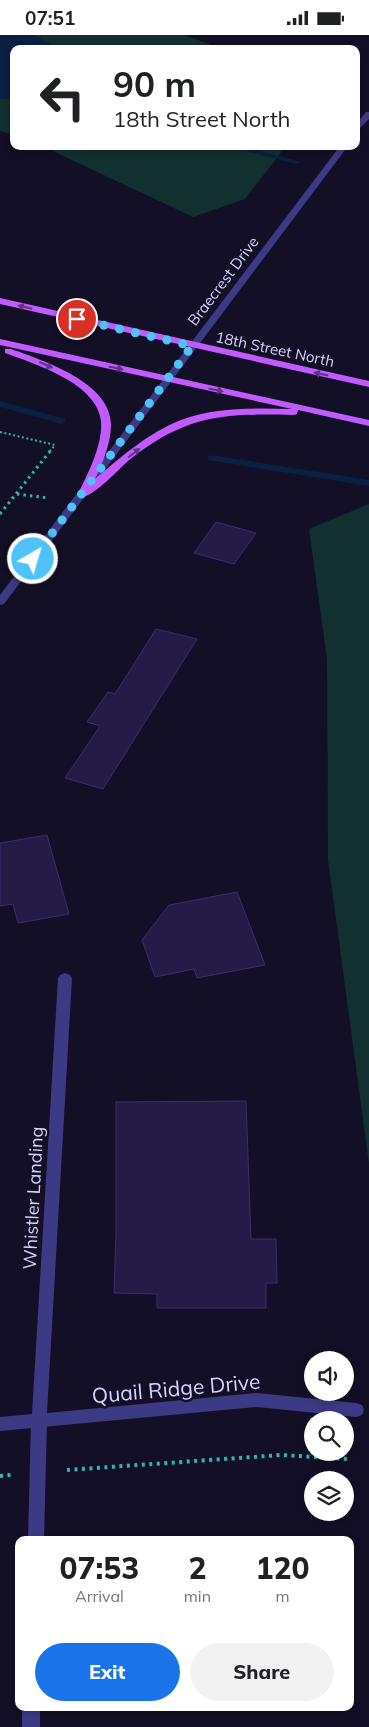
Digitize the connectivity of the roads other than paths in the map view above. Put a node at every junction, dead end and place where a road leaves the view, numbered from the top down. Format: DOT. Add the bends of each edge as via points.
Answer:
graph roads {
  1 [pos="369,113"];
  2 [pos="360,125"];
  3 [pos="341,150"];
  4 [pos="0,301"];
  5 [pos="0,342"];
  6 [pos="192,346"];
  7 [pos="0,348"];
  8 [pos="168,379"];
  9 [pos="369,384"];
  10 [pos="324,413"];
  11 [pos="369,423"];
  12 [pos="83,494"];
  13 [pos="0,602"];
  14 [pos="65,978"];
  15 [pos="356,1411"];
  16 [pos="39,1421"];
  17 [pos="0,1424"];
  18 [pos="36,1536"];
  19 [pos="31,1711"];
  20 [pos="31,1727"];
  1 -- 2 [label="street"];
  3 -- 6 [label="street, Braecrest Drive"];
  6 -- 4 [label="main road, 18th Street North, one-way"];
  5 -- 8 [label="main road, one-way"];
  6 -- 8 [label="street, Braecrest Drive"];
  9 -- 6 [label="main road, 18th Street North, one-way"];
  7 -- 12 [label="main road, one-way" via="48,365 84,387 102,403 107,420 102,450"];
  8 -- 10 [label="main road, one-way"];
  8 -- 12 [label="street, Braecrest Drive"];
  10 -- 11 [label="main road"];
  12 -- 10 [label="main road, one-way" via="137,450 170,429 200,418 235,412"];
  12 -- 13 [label="street, Braecrest Drive"];
  14 -- 16 [label="street, Whistler Landing"];
  15 -- 16 [label="street, Quail Ridge Drive" via="257,1400"];
  16 -- 17 [label="street, Quail Ridge Drive"];
  16 -- 18 [label="street, Whistler Landing"];
  19 -- 20 [label="street"];
}
